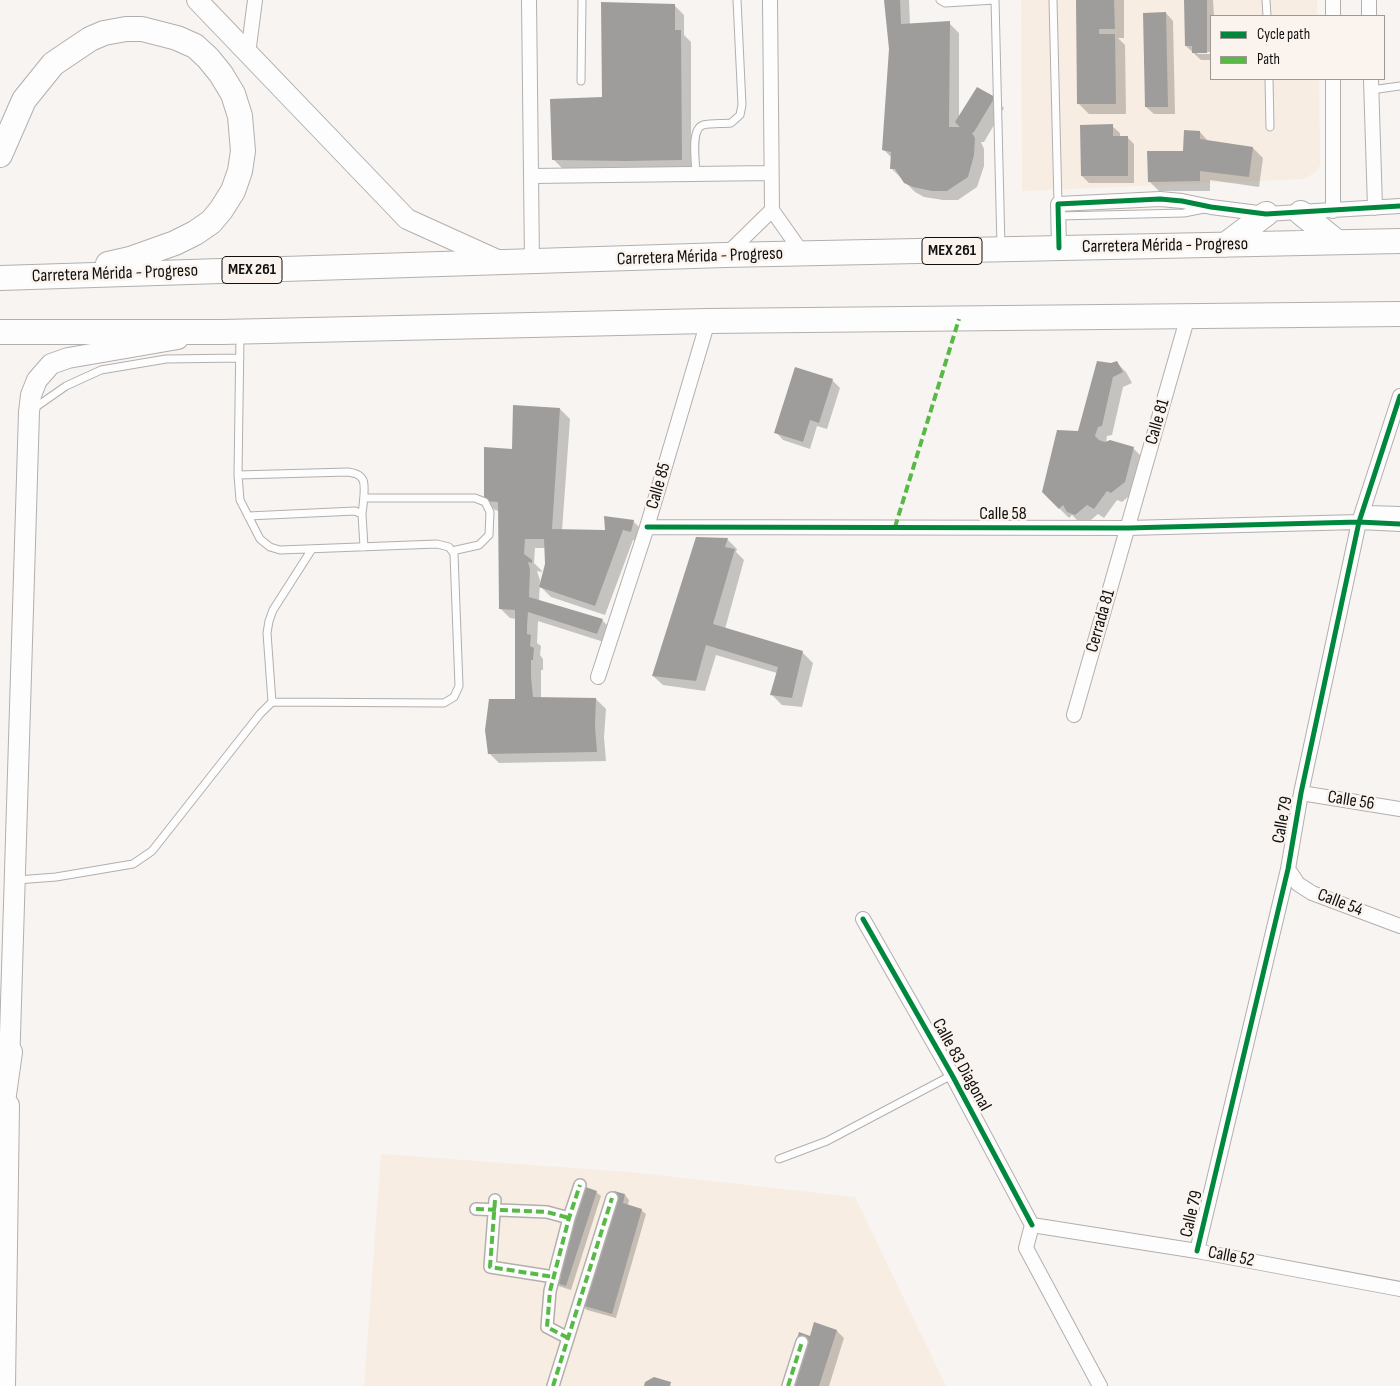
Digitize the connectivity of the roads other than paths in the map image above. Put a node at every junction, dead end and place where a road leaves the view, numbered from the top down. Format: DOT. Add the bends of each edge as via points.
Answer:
graph roads {
  1 [pos="197,0"];
  2 [pos="255,0"];
  3 [pos="529,0"];
  4 [pos="582,0"];
  5 [pos="737,0"];
  6 [pos="770,0"];
  7 [pos="940,0"];
  8 [pos="1053,0"];
  9 [pos="1266,0"];
  10 [pos="1333,0"];
  11 [pos="1369,0"];
  12 [pos="1266,15"];
  13 [pos="1333,15"];
  14 [pos="1369,15"];
  15 [pos="248,54"];
  16 [pos="1269,80"];
  17 [pos="1333,80"];
  18 [pos="581,82"];
  19 [pos="1371,84"];
  20 [pos="1400,86"];
  21 [pos="1270,127"];
  22 [pos="0,155"];
  23 [pos="771,173"];
  24 [pos="696,174"];
  25 [pos="532,176"];
  26 [pos="1400,206"];
  27 [pos="1375,208"];
  28 [pos="772,210"];
  29 [pos="1058,210"];
  30 [pos="1333,211"];
  31 [pos="1301,213"];
  32 [pos="1266,214"];
  33 [pos="1400,241"];
  34 [pos="1337,242"];
  35 [pos="1225,245"];
  36 [pos="1059,248"];
  37 [pos="1001,250"];
  38 [pos="803,254"];
  39 [pos="726,256"];
  40 [pos="504,262"];
  41 [pos="532,262"];
  42 [pos="52,275"];
  43 [pos="0,278"];
  44 [pos="1400,314"];
  45 [pos="1188,316"];
  46 [pos="708,321"];
  47 [pos="231,331"];
  48 [pos="0,332"];
  49 [pos="240,358"];
  50 [pos="1400,396"];
  51 [pos="29,412"];
  52 [pos="238,475"];
  53 [pos="364,498"];
  54 [pos="362,514"];
  55 [pos="1400,514"];
  56 [pos="248,516"];
  57 [pos="1361,518"];
  58 [pos="1400,524"];
  59 [pos="647,527"];
  60 [pos="1128,528"];
  61 [pos="364,547"];
  62 [pos="312,549"];
  63 [pos="452,551"];
  64 [pos="598,677"];
  65 [pos="272,702"];
  66 [pos="1074,715"];
  67 [pos="1301,793"];
  68 [pos="1400,809"];
  69 [pos="1288,870"];
  70 [pos="14,880"];
  71 [pos="863,918"];
  72 [pos="1400,926"];
  73 [pos="10,1052"];
  74 [pos="952,1075"];
  75 [pos="0,1123"];
  76 [pos="779,1159"];
  77 [pos="580,1185"];
  78 [pos="612,1198"];
  79 [pos="496,1200"];
  80 [pos="476,1210"];
  81 [pos="569,1218"];
  82 [pos="1032,1225"];
  83 [pos="1197,1251"];
  84 [pos="554,1277"];
  85 [pos="1400,1289"];
  86 [pos="568,1338"];
  87 [pos="802,1342"];
  88 [pos="5,1386"];
  89 [pos="553,1386"];
  90 [pos="788,1386"];
  91 [pos="1100,1386"];
  1 -- 15 [label="main road"];
  2 -- 15 [label="street"];
  3 -- 25 [label="street"];
  4 -- 18 [label="lane"];
  5 -- 24 [label="lane" via="740,115 732,124 702,125 697,129"];
  6 -- 23 [label="street"];
  7 -- 37 [label="lane" via="945,3 995,0"];
  8 -- 29 [label="lane"];
  9 -- 12 [label="lane"];
  10 -- 13 [label="street"];
  11 -- 14 [label="street"];
  15 -- 40 [label="main road" via="407,219"];
  16 -- 21 [label="lane"];
  17 -- 30 [label="street"];
  19 -- 20 [label="lane"];
  19 -- 27 [label="street"];
  22 -- 42 [label="highway" via="24,100 53,64 104,33 142,29 195,46 221,74 233,94 243,134 240,170 233,191 211,222 175,243 130,259"];
  23 -- 24 [label="street"];
  23 -- 28 [label="street"];
  24 -- 25 [label="street"];
  25 -- 41 [label="street"];
  26 -- 27 [label="street"];
  27 -- 30 [label="street"];
  28 -- 38 [label="street"];
  28 -- 39 [label="street"];
  29 -- 32 [label="street" via="1160,199"];
  29 -- 36 [label="street"];
  30 -- 31 [label="street"];
  31 -- 32 [label="street"];
  31 -- 34 [label="highway"];
  32 -- 35 [label="highway"];
  33 -- 34 [label="highway, Carretera Mérida - Progreso / MEX 261"];
  34 -- 35 [label="highway, Carretera Mérida - Progreso / MEX 261"];
  35 -- 36 [label="highway, Carretera Mérida - Progreso / MEX 261"];
  36 -- 37 [label="highway, Carretera Mérida - Progreso / MEX 261"];
  37 -- 38 [label="highway, Carretera Mérida - Progreso / MEX 261"];
  38 -- 39 [label="highway, Carretera Mérida - Progreso / MEX 261"];
  39 -- 41 [label="highway, Carretera Mérida - Progreso / MEX 261"];
  40 -- 41 [label="highway, Carretera Mérida - Progreso / MEX 261"];
  40 -- 42 [label="highway, Carretera Mérida - Progreso / MEX 261"];
  42 -- 43 [label="highway, Carretera Mérida - Progreso / MEX 261"];
  44 -- 45 [label="highway"];
  45 -- 46 [label="highway"];
  45 -- 60 [label="street, Calle 81"];
  46 -- 47 [label="highway"];
  46 -- 59 [label="street, Calle 85"];
  47 -- 48 [label="highway"];
  47 -- 49 [label="lane"];
  47 -- 51 [label="main road" via="68,358 51,364 36,380"];
  49 -- 51 [label="lane" via="166,359 101,370 66,386"];
  49 -- 52 [label="lane"];
  50 -- 57 [label="street, Calle 79"];
  51 -- 70 [label="main road"];
  52 -- 53 [label="lane" via="348,472 358,474 363,480"];
  52 -- 56 [label="lane" via="240,500"];
  53 -- 54 [label="lane"];
  53 -- 63 [label="lane" via="475,498 485,502 490,512 489,535 479,545"];
  54 -- 56 [label="lane" via="356,511"];
  54 -- 61 [label="lane"];
  55 -- 57 [label="street"];
  56 -- 62 [label="lane" via="260,539 270,547 280,550"];
  57 -- 58 [label="street"];
  57 -- 60 [label="street, Calle 58"];
  57 -- 67 [label="street, Calle 79"];
  59 -- 60 [label="street, Calle 58"];
  59 -- 64 [label="street, Calle 85"];
  60 -- 66 [label="street, Cerrada 81"];
  61 -- 62 [label="lane"];
  61 -- 63 [label="lane" via="437,544"];
  62 -- 65 [label="lane" via="269,620"];
  63 -- 65 [label="lane" via="459,686 454,697 444,703"];
  65 -- 70 [label="lane" via="152,851 133,864 56,877"];
  67 -- 68 [label="street, Calle 56"];
  67 -- 69 [label="street, Calle 79"];
  69 -- 72 [label="street, Calle 54" via="1298,884 1312,893"];
  69 -- 83 [label="street, Calle 79"];
  70 -- 73 [label="main road"];
  71 -- 74 [label="street, Calle 83 Diagonal"];
  73 -- 75 [label="highway"];
  73 -- 88 [label="main road"];
  74 -- 76 [label="lane" via="827,1141"];
  74 -- 82 [label="street, Calle 83 Diagonal"];
  77 -- 81 [label="street"];
  78 -- 86 [label="street"];
  79 -- 84 [label="street" via="490,1267"];
  80 -- 81 [label="street" via="547,1212"];
  81 -- 84 [label="street"];
  82 -- 83 [label="street, Calle 52"];
  82 -- 91 [label="street" via="1026,1248"];
  83 -- 85 [label="street, Calle 52"];
  84 -- 86 [label="street" via="547,1327"];
  86 -- 89 [label="street"];
  87 -- 90 [label="street"];
}
